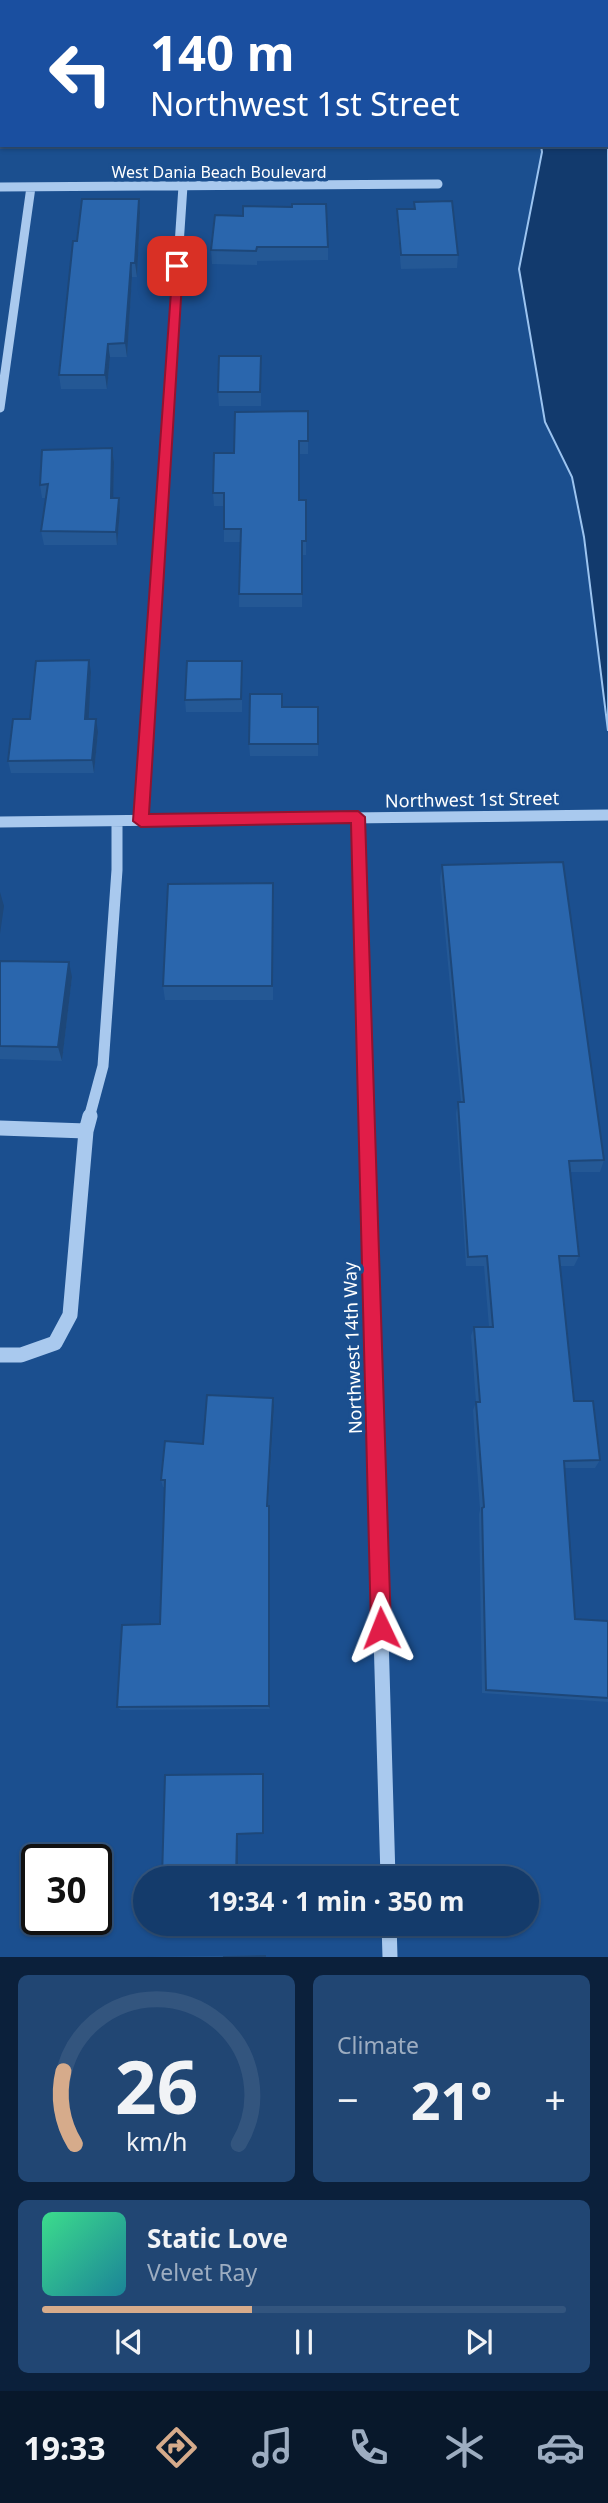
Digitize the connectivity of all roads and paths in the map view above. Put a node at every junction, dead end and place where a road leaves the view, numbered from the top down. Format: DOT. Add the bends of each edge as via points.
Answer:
graph roads {
  1 [pos="438,184"];
  2 [pos="183,186"];
  3 [pos="0,187"];
  4 [pos="31,187"];
  5 [pos="1,391"];
  6 [pos="0,408"];
  7 [pos="608,815"];
  8 [pos="358,817"];
  9 [pos="117,821"];
  10 [pos="141,821"];
  11 [pos="0,822"];
  12 [pos="0,1128"];
  13 [pos="86,1131"];
  14 [pos="0,1355"];
  15 [pos="388,1866"];
  16 [pos="389,1936"];
  17 [pos="390,1957"];
  1 -- 2 [label="street, West Dania Beach Boulevard"];
  2 -- 4 [label="street, West Dania Beach Boulevard"];
  2 -- 10 [label="street"];
  3 -- 4 [label="street, West Dania Beach Boulevard"];
  4 -- 5 [label="street"];
  5 -- 6 [label="street"];
  7 -- 8 [label="street, Northwest 1st Street"];
  8 -- 10 [label="street, Northwest 1st Street"];
  8 -- 15 [label="street, Northwest 14th Way"];
  9 -- 10 [label="street, Northwest 1st Street"];
  9 -- 11 [label="street, Northwest 1st Street"];
  9 -- 13 [label="street" via="103,1066"];
  12 -- 13 [label="street"];
  13 -- 14 [label="street" via="71,1315 54,1343 21,1355"];
  16 -- 17 [label="street"];
}
